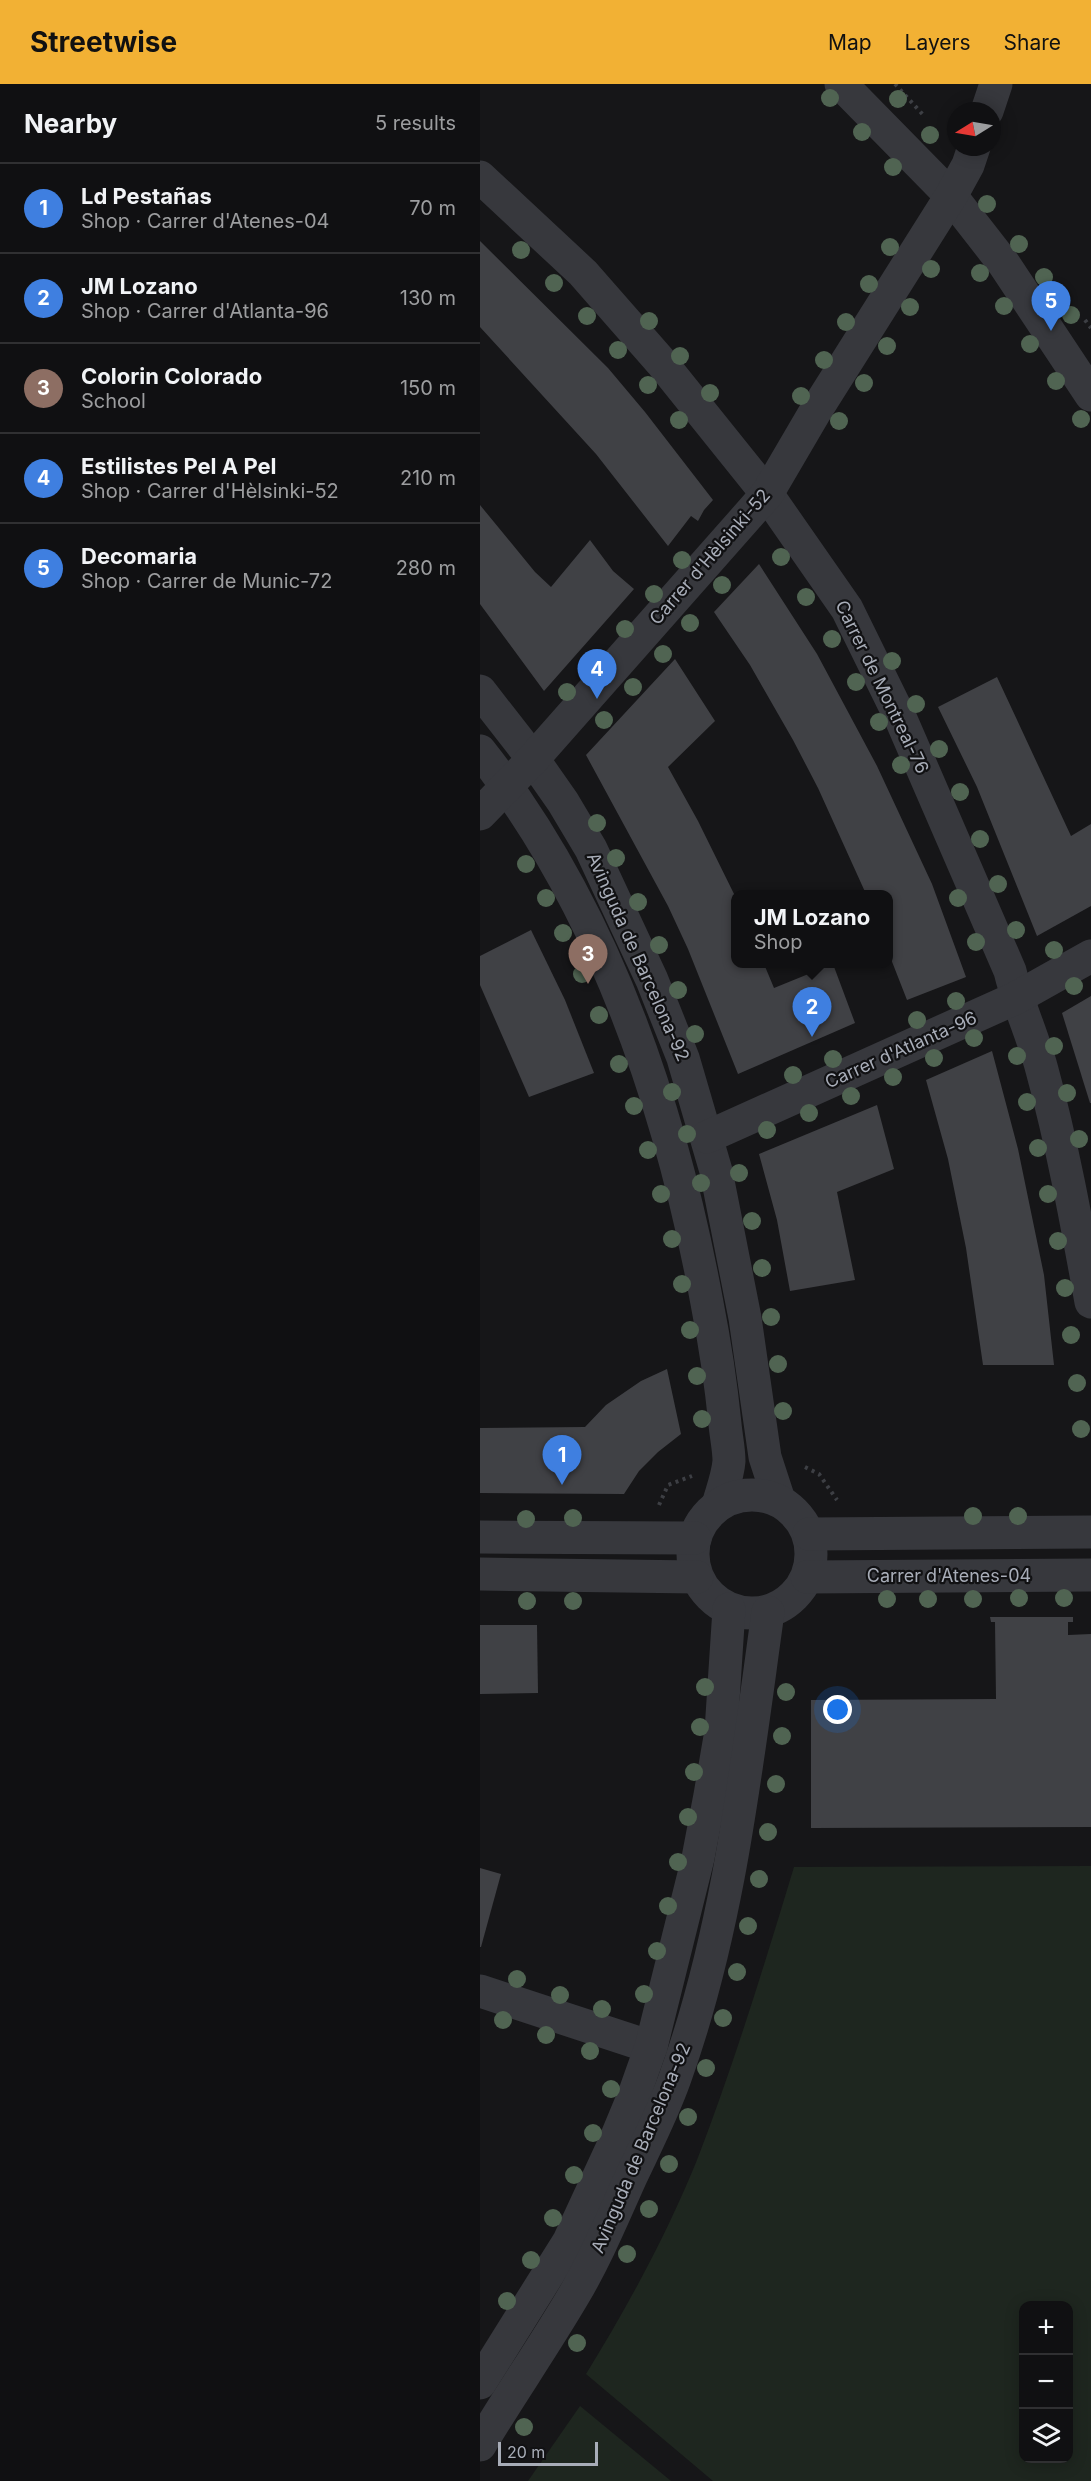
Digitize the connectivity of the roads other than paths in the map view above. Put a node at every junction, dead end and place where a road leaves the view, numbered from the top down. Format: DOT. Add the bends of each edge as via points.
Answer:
graph roads {
  1 [pos="841,84"];
  2 [pos="996,84"];
  3 [pos="990,102"];
  4 [pos="971,156"];
  5 [pos="480,177"];
  6 [pos="951,196"];
  7 [pos="1091,394"];
  8 [pos="767,494"];
  9 [pos="480,691"];
  10 [pos="480,752"];
  11 [pos="533,759"];
  12 [pos="507,786"];
  13 [pos="480,814"];
  14 [pos="1091,956"];
  15 [pos="1016,998"];
  16 [pos="707,1137"];
  17 [pos="1091,1302"];
  18 [pos="779,1500"];
  19 [pos="718,1505"];
  20 [pos="1091,1533"];
  21 [pos="808,1534"];
  22 [pos="480,1537"];
  23 [pos="695,1538"];
  24 [pos="480,1574"];
  25 [pos="1091,1575"];
  26 [pos="698,1576"];
  27 [pos="807,1577"];
  28 [pos="729,1609"];
  29 [pos="768,1612"];
  30 [pos="480,1991"];
  31 [pos="651,2047"];
  32 [pos="480,2383"];
  33 [pos="480,2445"];
  1 -- 6 [label="street"];
  2 -- 3 [label="street"];
  4 -- 6 [label="street, Carrer d'Hèlsinki-52"];
  5 -- 8 [label="street, Carrer de Montreal-76" via="583,273"];
  6 -- 7 [label="street" via="1004,264"];
  6 -- 8 [label="street, Carrer d'Hèlsinki-52"];
  8 -- 11 [label="street, Carrer d'Hèlsinki-52"];
  8 -- 15 [label="street, Carrer de Montreal-76" via="847,609 900,717 1010,971"];
  9 -- 11 [label="street, Avinguda de Barcelona-92"];
  10 -- 12 [label="street, Avinguda de Barcelona-92"];
  11 -- 12 [label="street, Carrer d'Hèlsinki-52"];
  11 -- 16 [label="street, Avinguda de Barcelona-92" via="591,849 647,970 683,1058"];
  12 -- 13 [label="street, Carrer d'Hèlsinki-52"];
  12 -- 19 [label="street, Avinguda de Barcelona-92" via="585,915 631,1028 682,1181 719,1368 729,1461"];
  14 -- 15 [label="street, Carrer d'Atlanta-96"];
  15 -- 16 [label="street, Carrer d'Atlanta-96"];
  15 -- 17 [label="street, Carrer de Montreal-76" via="1042,1068 1069,1180"];
  16 -- 18 [label="street, Avinguda de Barcelona-92" via="746,1318 765,1457"];
  18 -- 19 [label="street" via="761,1494 743,1495"];
  18 -- 21 [label="street" via="798,1516"];
  19 -- 23 [label="street"];
  20 -- 21 [label="street"];
  21 -- 27 [label="street" via="812,1552"];
  22 -- 23 [label="street"];
  23 -- 26 [label="street" via="693,1557"];
  24 -- 26 [label="street"];
  25 -- 27 [label="street, Carrer d'Atenes-04"];
  26 -- 28 [label="street" via="705,1590"];
  27 -- 29 [label="street" via="788,1602"];
  28 -- 29 [label="street" via="749,1614"];
  28 -- 31 [label="street, Avinguda de Barcelona-92" via="721,1731 699,1858"];
  29 -- 33 [label="street, Avinguda de Barcelona-92" via="733,1853 707,1971 674,2080 574,2295"];
  30 -- 31 [label="street"];
  31 -- 32 [label="street, Avinguda de Barcelona-92" via="625,2116 568,2241"];
}
